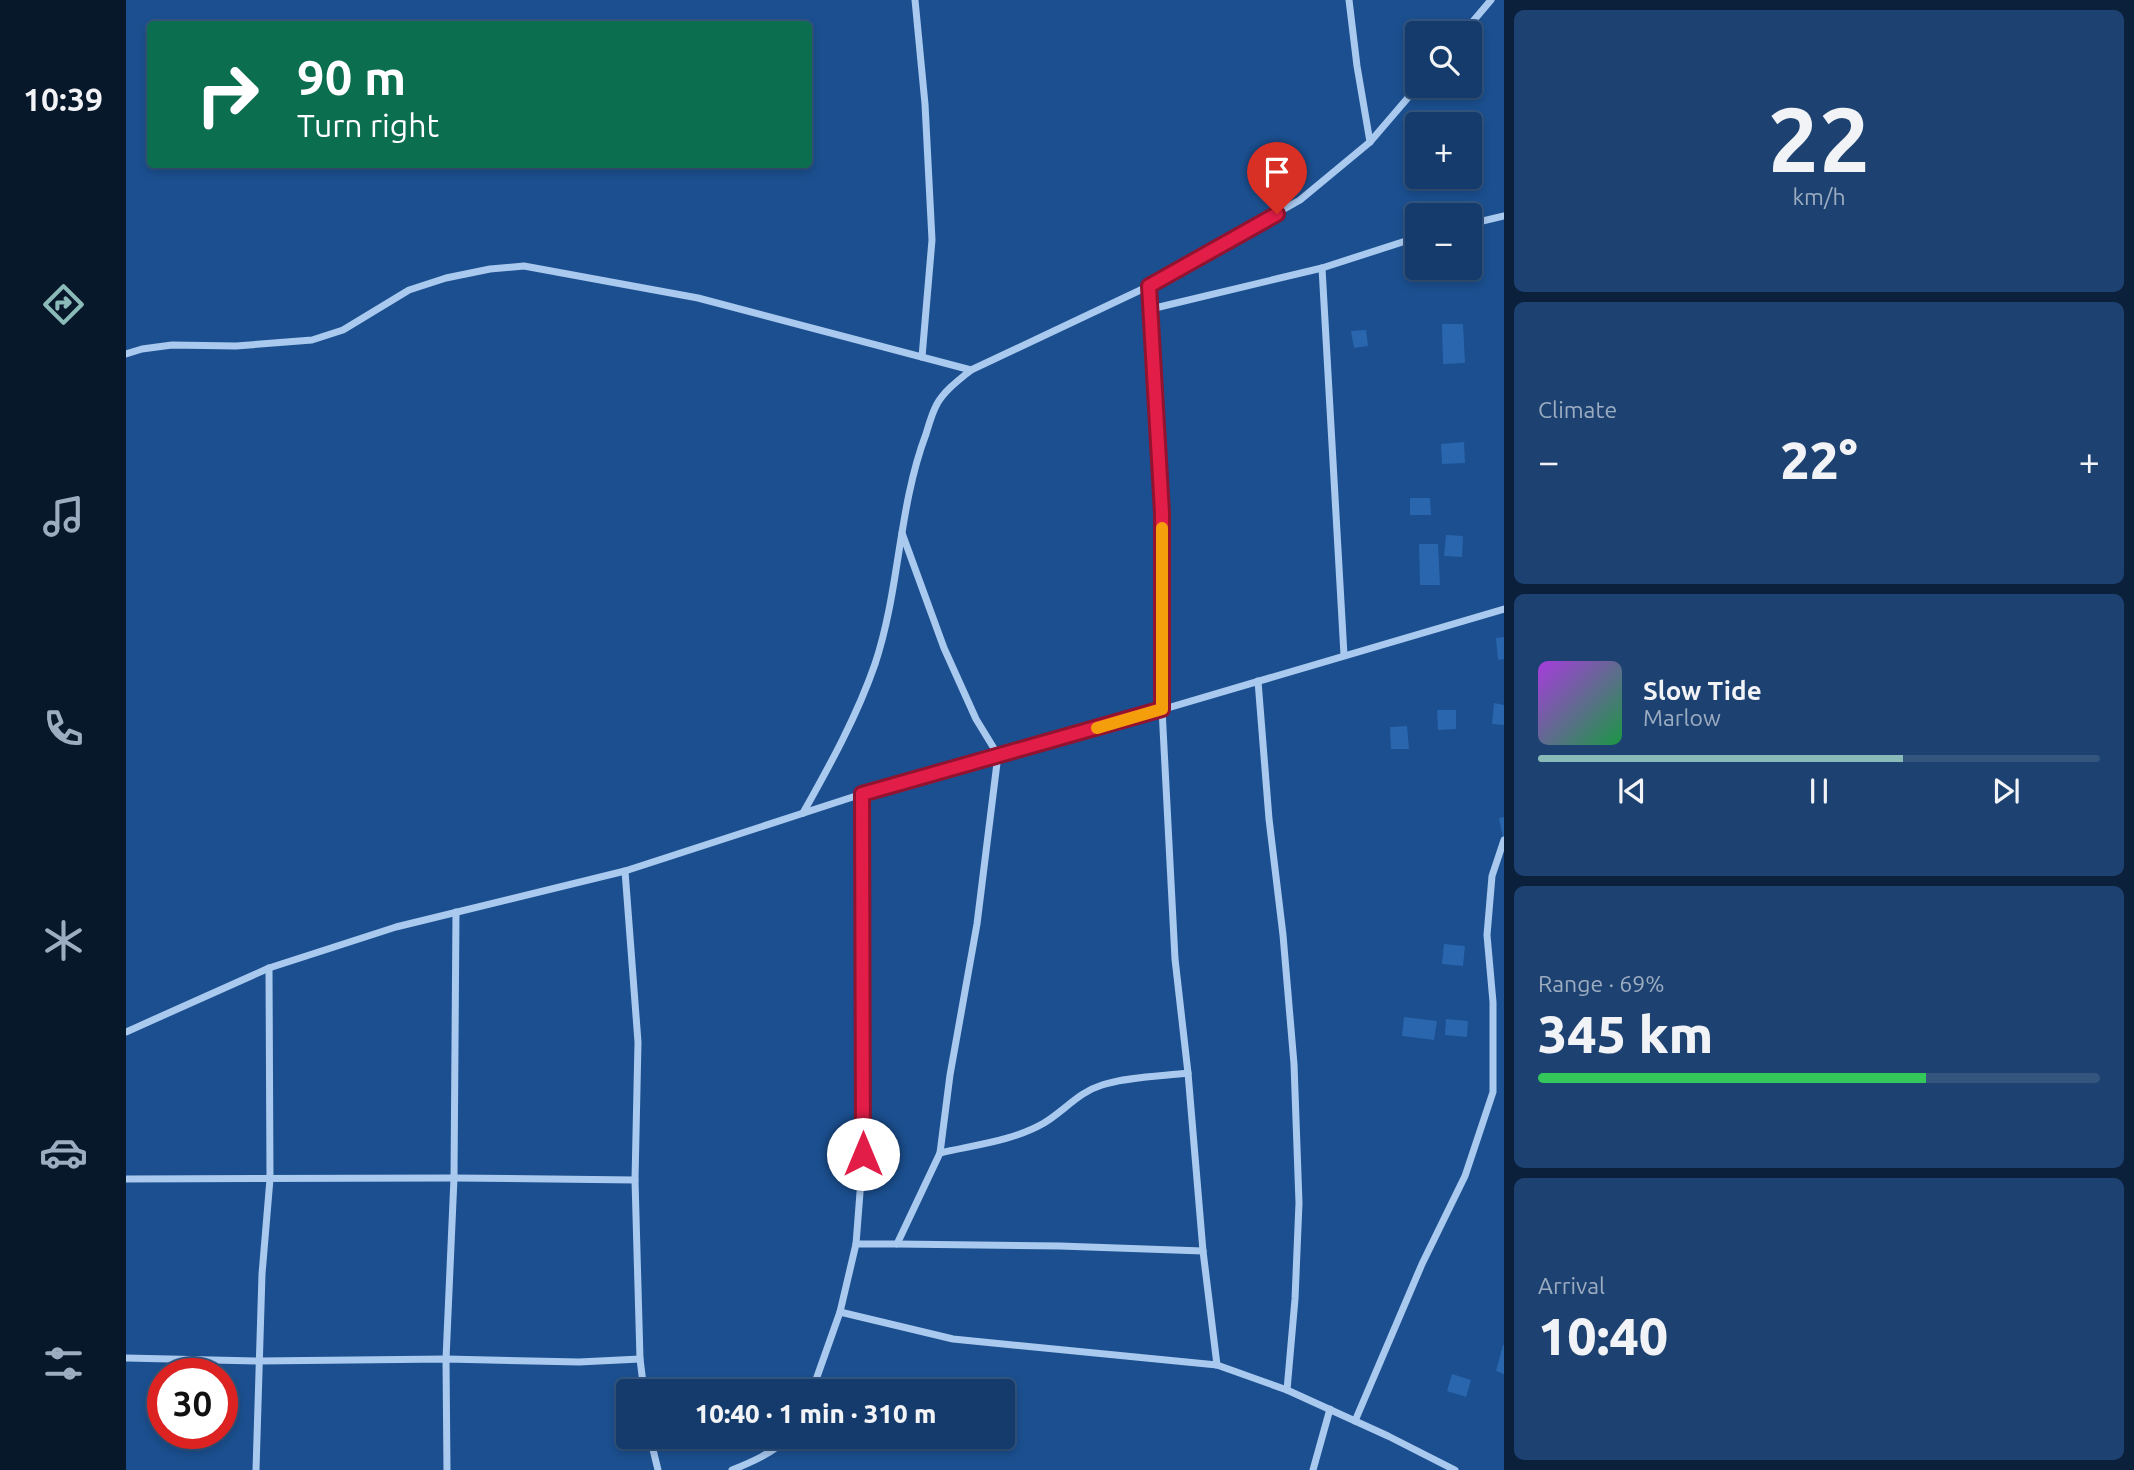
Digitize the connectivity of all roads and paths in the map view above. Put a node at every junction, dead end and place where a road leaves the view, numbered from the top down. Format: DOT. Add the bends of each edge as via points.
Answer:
graph roads {
  1 [pos="915,0"];
  2 [pos="1349,0"];
  3 [pos="1491,0"];
  4 [pos="1473,21"];
  5 [pos="1408,98"];
  6 [pos="1370,142"];
  7 [pos="1504,216"];
  8 [pos="1482,221"];
  9 [pos="1405,241"];
  10 [pos="1322,268"];
  11 [pos="1149,286"];
  12 [pos="1151,309"];
  13 [pos="126,354"];
  14 [pos="922,357"];
  15 [pos="971,370"];
  16 [pos="901,531"];
  17 [pos="1504,610"];
  18 [pos="1344,654"];
  19 [pos="1258,681"];
  20 [pos="1162,709"];
  21 [pos="998,755"];
  22 [pos="862,794"];
  23 [pos="803,813"];
  24 [pos="1504,840"];
  25 [pos="625,871"];
  26 [pos="456,912"];
  27 [pos="269,968"];
  28 [pos="126,1032"];
  29 [pos="1188,1073"];
  30 [pos="940,1153"];
  31 [pos="454,1178"];
  32 [pos="126,1179"];
  33 [pos="270,1179"];
  34 [pos="635,1181"];
  35 [pos="856,1244"];
  36 [pos="897,1244"];
  37 [pos="1203,1251"];
  38 [pos="840,1312"];
  39 [pos="126,1358"];
  40 [pos="446,1359"];
  41 [pos="640,1359"];
  42 [pos="259,1361"];
  43 [pos="1217,1365"];
  44 [pos="642,1379"];
  45 [pos="816,1379"];
  46 [pos="1287,1390"];
  47 [pos="1330,1409"];
  48 [pos="1356,1421"];
  49 [pos="653,1449"];
  50 [pos="774,1449"];
  51 [pos="256,1470"];
  52 [pos="447,1470"];
  53 [pos="658,1470"];
  54 [pos="732,1470"];
  55 [pos="1314,1470"];
  56 [pos="1455,1470"];
  1 -- 14 [label="street" via="932,228"];
  2 -- 6 [label="street"];
  3 -- 4 [label="street"];
  5 -- 6 [label="street"];
  6 -- 11 [label="street" via="1300,200"];
  7 -- 8 [label="street"];
  9 -- 10 [label="street"];
  10 -- 12 [label="street"];
  10 -- 18 [label="street"];
  11 -- 12 [label="street"];
  11 -- 15 [label="street"];
  12 -- 20 [label="street" via="1162,513"];
  13 -- 14 [label="street" via="172,345 312,340 343,330 409,290 446,278 524,266 698,298"];
  14 -- 15 [label="street"];
  15 -- 16 [label="street" via="937,403 917,458"];
  16 -- 21 [label="street" via="944,648"];
  16 -- 23 [label="street" via="875,663 837,753"];
  17 -- 18 [label="street"];
  18 -- 19 [label="street"];
  19 -- 20 [label="street"];
  19 -- 46 [label="street" via="1294,1064 1299,1203"];
  20 -- 21 [label="street"];
  20 -- 29 [label="street" via="1175,960"];
  21 -- 22 [label="street"];
  21 -- 30 [label="street" via="977,924"];
  22 -- 23 [label="street"];
  22 -- 35 [label="street" via="863,1154"];
  23 -- 25 [label="street"];
  24 -- 48 [label="street" via="1492,876 1487,935 1493,1092 1465,1175"];
  25 -- 26 [label="street"];
  25 -- 34 [label="street" via="638,1042"];
  26 -- 27 [label="street"];
  26 -- 31 [label="street"];
  27 -- 28 [label="street"];
  27 -- 33 [label="street"];
  29 -- 30 [label="street" via="1105,1083 1081,1093 1042,1124 1014,1137"];
  29 -- 37 [label="street"];
  30 -- 36 [label="street"];
  31 -- 33 [label="street"];
  31 -- 34 [label="street"];
  31 -- 40 [label="street"];
  32 -- 33 [label="street"];
  33 -- 42 [label="street"];
  34 -- 41 [label="street"];
  35 -- 36 [label="street"];
  35 -- 38 [label="street"];
  36 -- 37 [label="street"];
  37 -- 43 [label="street"];
  38 -- 43 [label="street" via="953,1339"];
  38 -- 45 [label="street"];
  39 -- 42 [label="street"];
  40 -- 41 [label="street"];
  40 -- 42 [label="street"];
  40 -- 52 [label="street"];
  41 -- 44 [label="street"];
  42 -- 51 [label="street"];
  43 -- 46 [label="street"];
  46 -- 47 [label="street"];
  47 -- 48 [label="street"];
  47 -- 55 [label="street"];
  48 -- 56 [label="street"];
  49 -- 53 [label="street"];
  50 -- 54 [label="street"];
}
